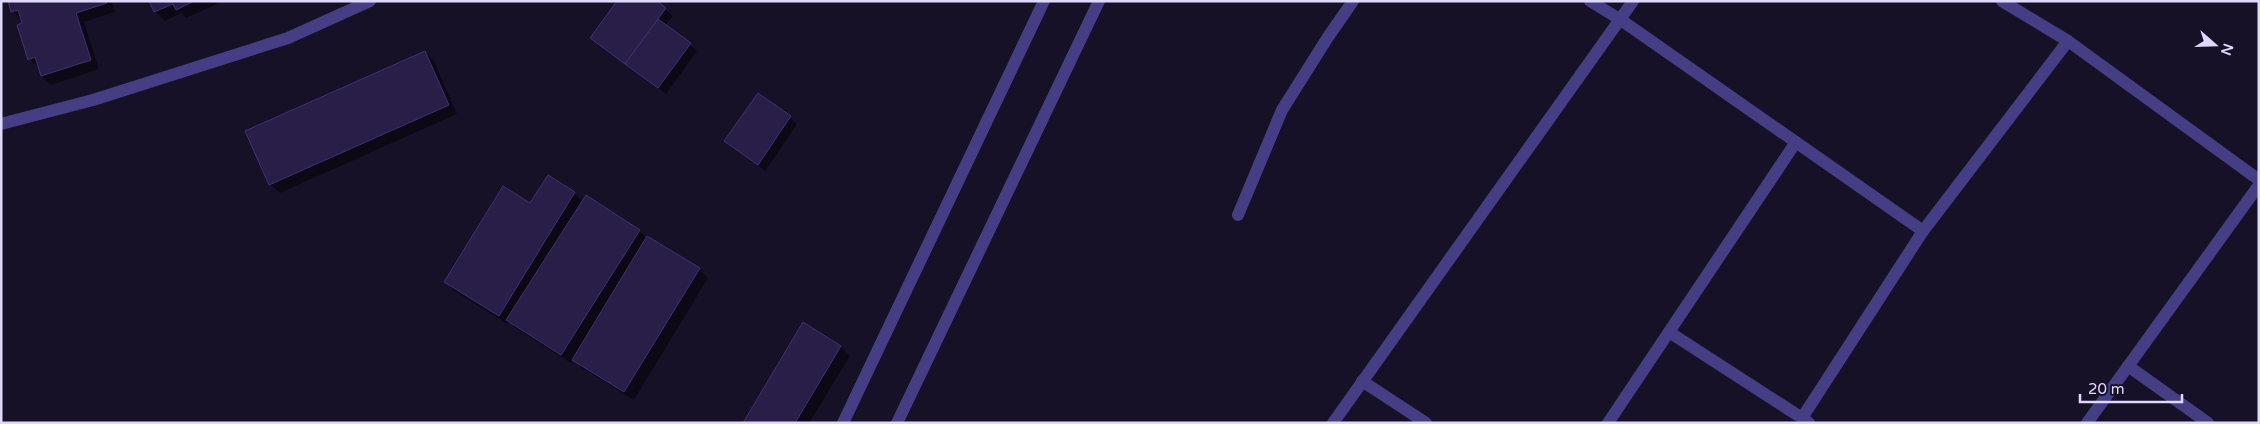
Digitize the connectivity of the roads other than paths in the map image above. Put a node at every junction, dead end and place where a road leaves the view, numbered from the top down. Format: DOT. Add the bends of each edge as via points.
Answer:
graph roads {
  1 [pos="370,1"];
  2 [pos="1044,1"];
  3 [pos="1099,1"];
  4 [pos="1353,1"];
  5 [pos="1590,1"];
  6 [pos="1633,1"];
  7 [pos="2002,1"];
  8 [pos="1621,20"];
  9 [pos="2068,41"];
  10 [pos="1,124"];
  11 [pos="1796,142"];
  12 [pos="2259,180"];
  13 [pos="2259,185"];
  14 [pos="1238,215"];
  15 [pos="1923,231"];
  16 [pos="1669,332"];
  17 [pos="2128,366"];
  18 [pos="1362,381"];
  19 [pos="1806,420"];
  20 [pos="843,423"];
  21 [pos="897,423"];
  22 [pos="1333,423"];
  23 [pos="1426,423"];
  24 [pos="1608,423"];
  25 [pos="2087,423"];
  26 [pos="2208,423"];
  1 -- 10 [label="street" via="288,38 93,100"];
  2 -- 20 [label="street"];
  3 -- 21 [label="street"];
  4 -- 14 [label="street" via="1282,110"];
  5 -- 8 [label="street"];
  6 -- 8 [label="street"];
  7 -- 9 [label="street"];
  8 -- 11 [label="street"];
  8 -- 18 [label="street"];
  9 -- 12 [label="street"];
  9 -- 15 [label="street"];
  11 -- 15 [label="street"];
  11 -- 16 [label="street"];
  13 -- 17 [label="street"];
  15 -- 19 [label="street"];
  16 -- 19 [label="street"];
  16 -- 24 [label="street"];
  17 -- 25 [label="street"];
  17 -- 26 [label="street"];
  18 -- 22 [label="street"];
  18 -- 23 [label="street"];
}
